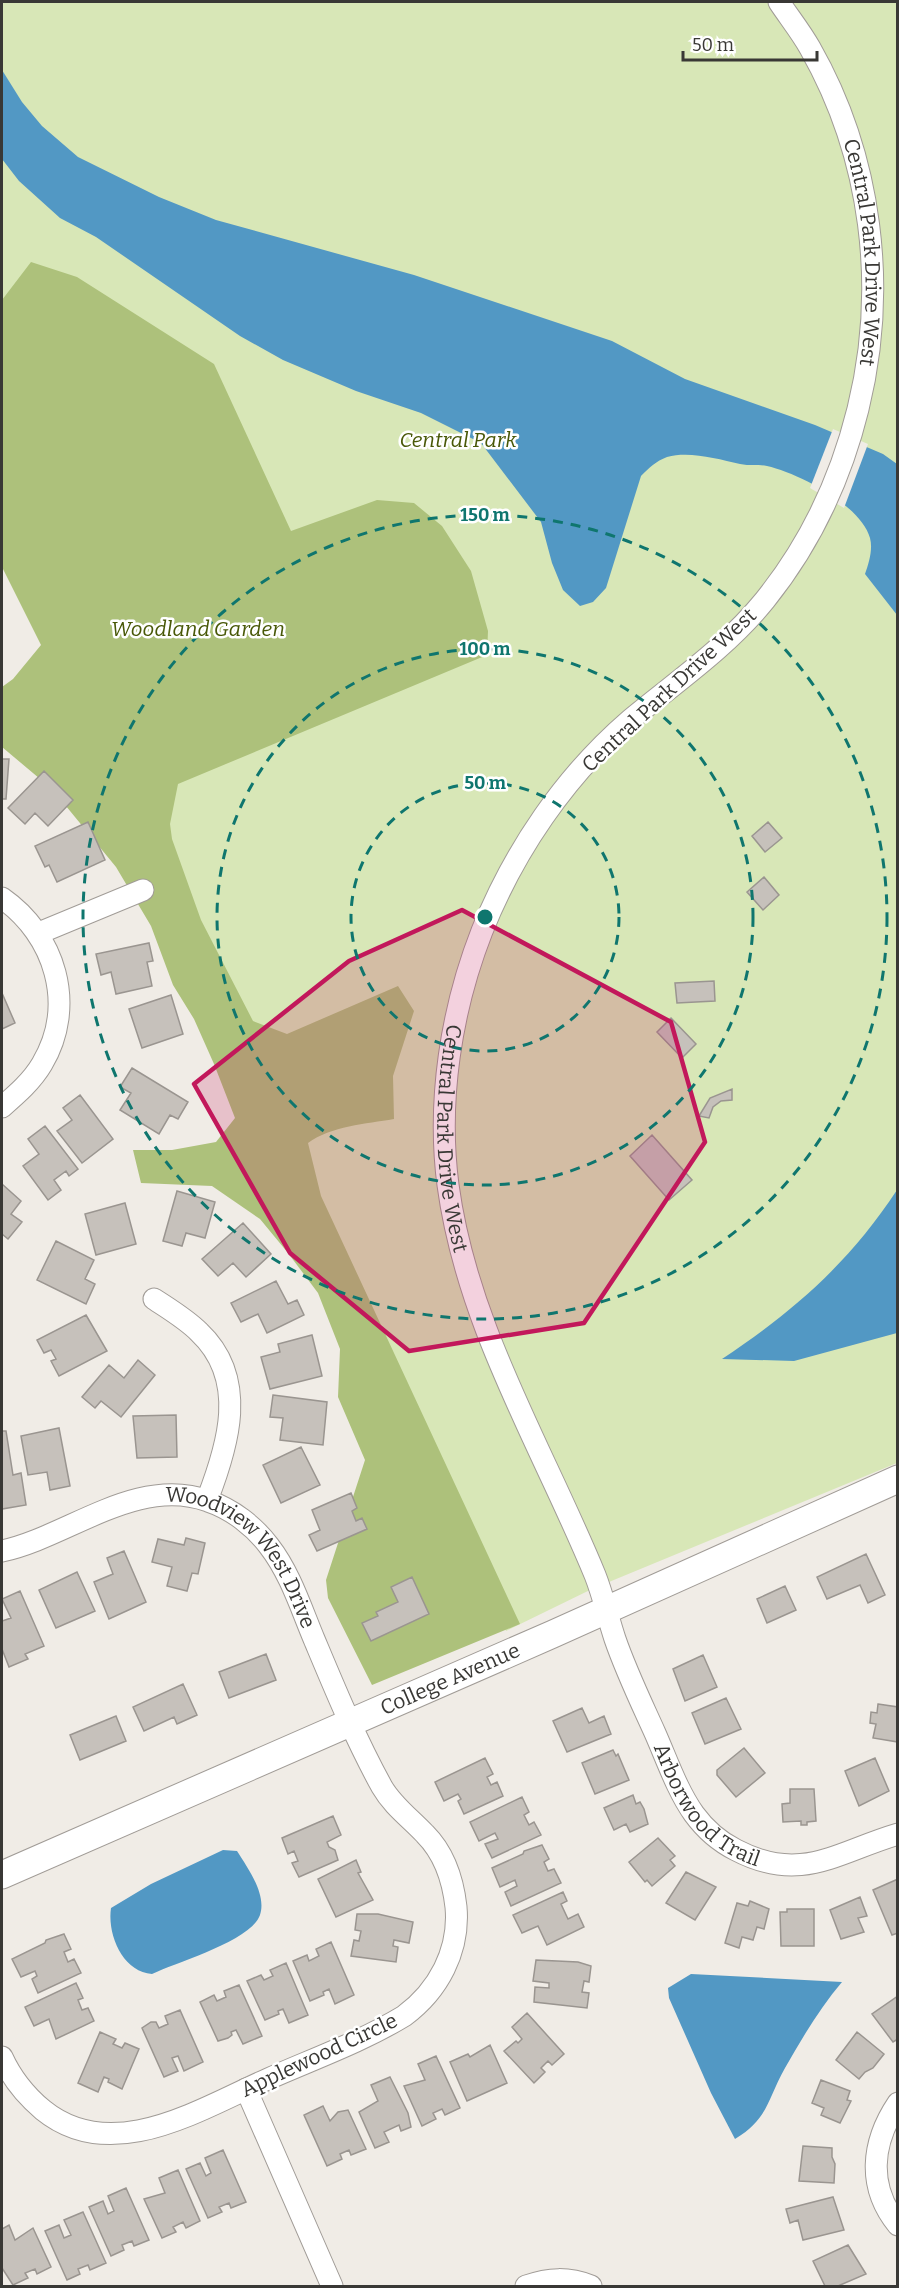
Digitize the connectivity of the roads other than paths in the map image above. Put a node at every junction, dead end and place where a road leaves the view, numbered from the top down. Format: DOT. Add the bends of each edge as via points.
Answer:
graph roads {
  1 [pos="778,3"];
  2 [pos="143,890"];
  3 [pos="2,898"];
  4 [pos="39,933"];
  5 [pos="2,1107"];
  6 [pos="154,1299"];
  7 [pos="897,1479"];
  8 [pos="207,1500"];
  9 [pos="2,1551"];
  10 [pos="606,1610"];
  11 [pos="350,1722"];
  12 [pos="897,1834"];
  13 [pos="2,1875"];
  14 [pos="2,2057"];
  15 [pos="246,2089"];
  16 [pos="897,2103"];
  17 [pos="897,2225"];
  18 [pos="332,2286"];
  19 [pos="526,2286"];
  20 [pos="591,2286"];
  1 -- 10 [label="street, Central Park Drive West" via="813,53 831,93 853,152 864,198 873,304 860,401 835,480 803,545 764,600 699,667 629,722 579,772 512,867 471,962 455,1024 447,1082 446,1159 462,1261 488,1336 594,1573"];
  2 -- 4 [label="street"];
  3 -- 4 [label="street"];
  4 -- 5 [label="street" via="57,979 56,1030 34,1077"];
  6 -- 8 [label="street" via="200,1332 221,1365 228,1386 230,1426"];
  7 -- 10 [label="main road, College Avenue"];
  8 -- 9 [label="street, Woodview West Drive" via="158,1495 141,1498 38,1542"];
  8 -- 11 [label="street, Woodview West Drive" via="255,1529 280,1562"];
  10 -- 11 [label="main road, College Avenue"];
  10 -- 12 [label="street, Arborwood Trail" via="623,1659 685,1800 719,1839 759,1860 808,1865"];
  11 -- 13 [label="main road, College Avenue"];
  11 -- 15 [label="street, Applewood Circle" via="384,1790 438,1849 456,1909 456,1931 447,1962 431,1991 404,2016"];
  14 -- 15 [label="street, Applewood Circle" via="23,2093 54,2118 99,2133 144,2131"];
  15 -- 18 [label="street"];
  16 -- 17 [label="street" via="874,2162 880,2196"];
  19 -- 20 [label="street" via="558,2279"];
}
